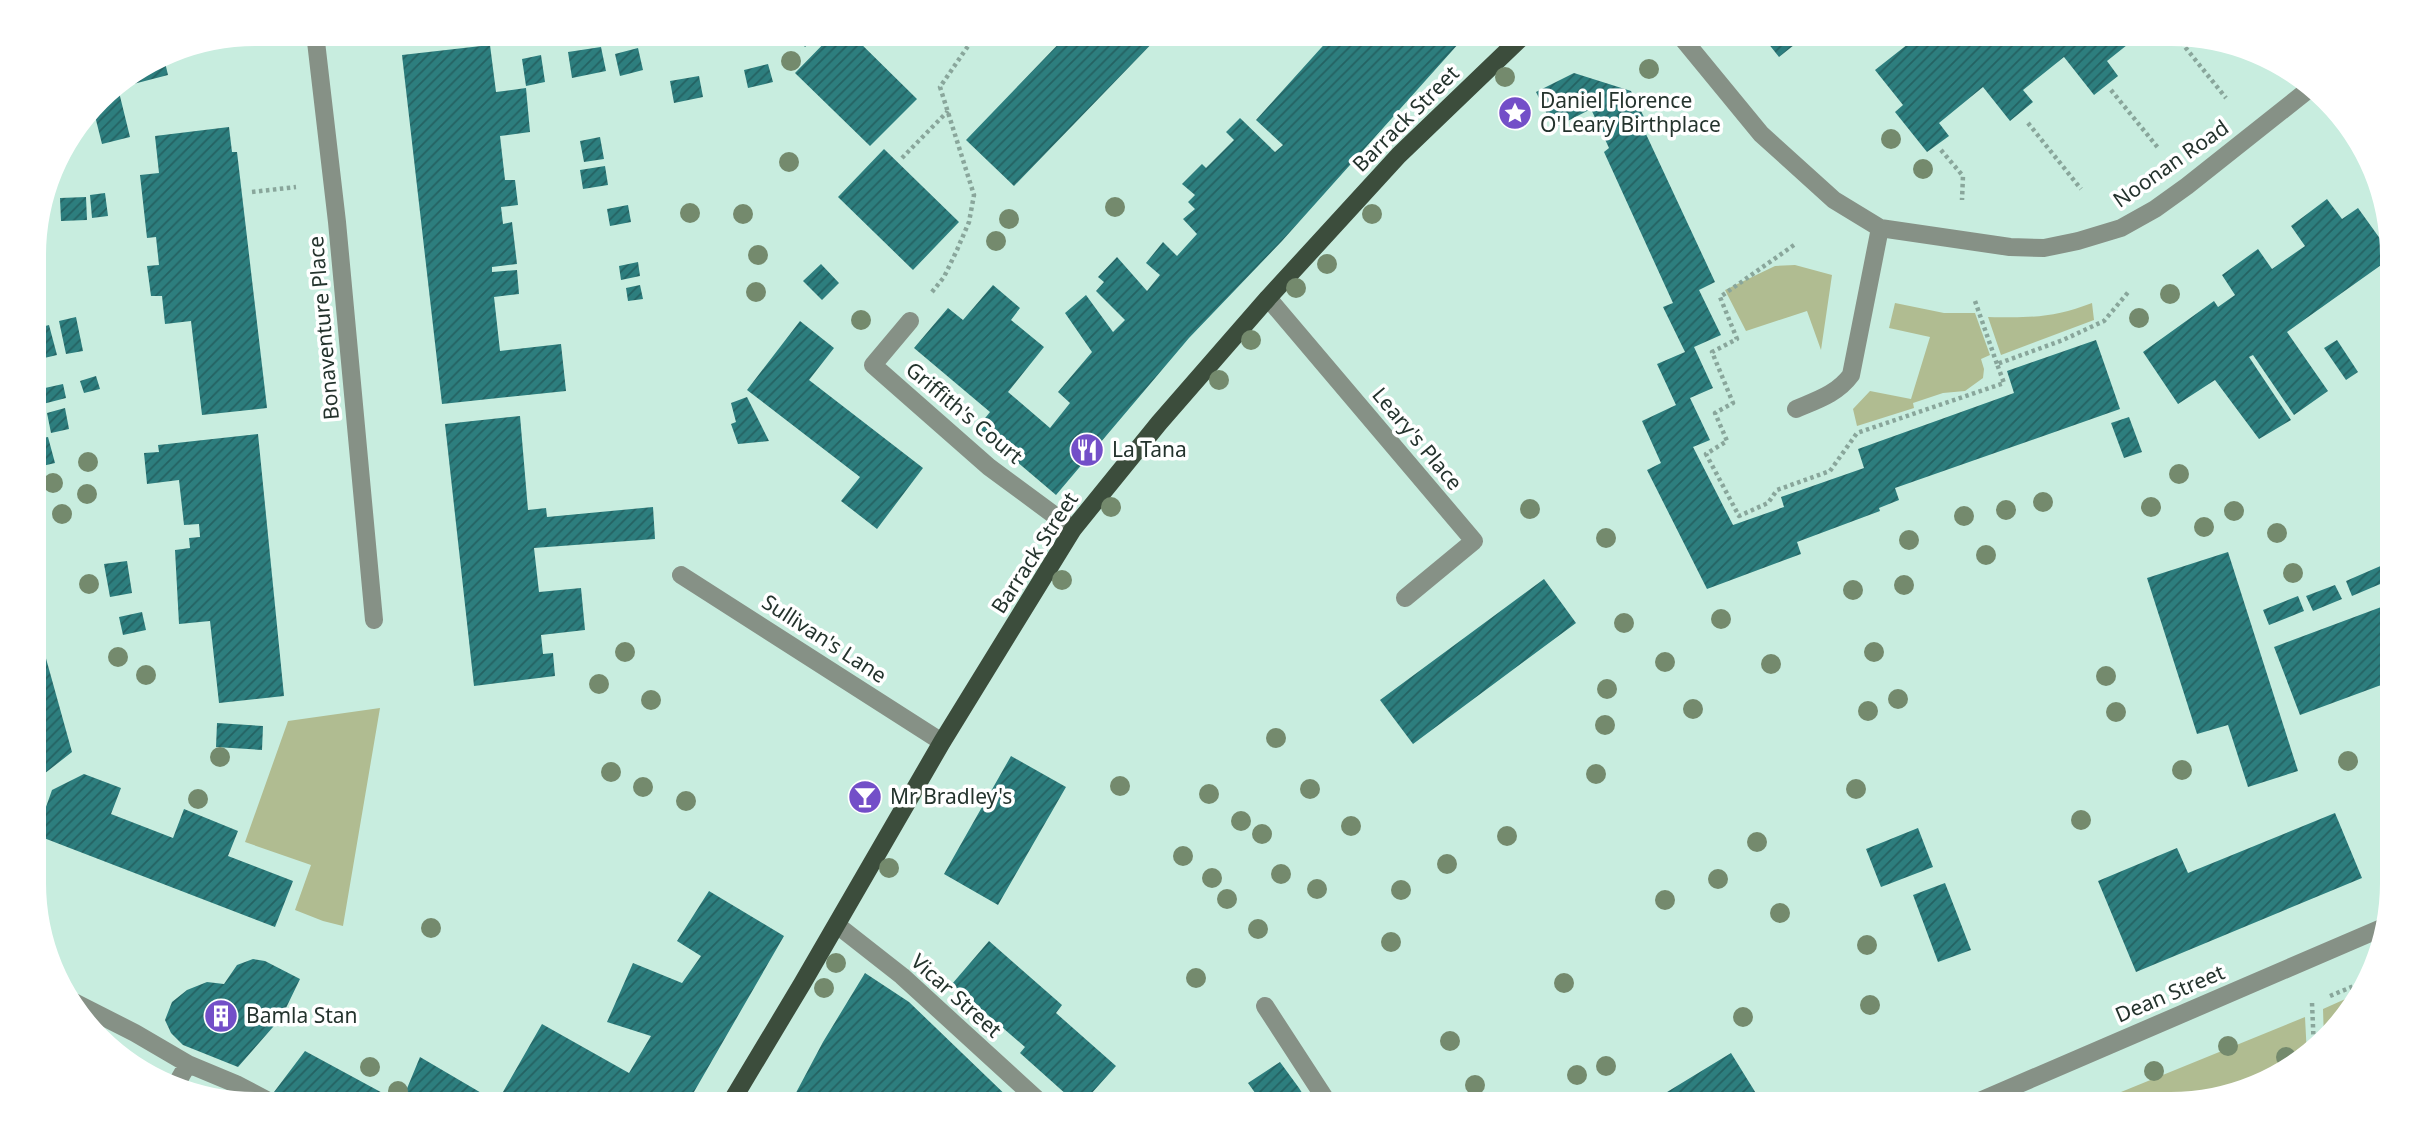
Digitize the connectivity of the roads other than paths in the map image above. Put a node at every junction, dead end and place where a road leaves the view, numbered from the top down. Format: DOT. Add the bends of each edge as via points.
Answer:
graph roads {
  1 [pos="317,46"];
  2 [pos="1512,46"];
  3 [pos="1689,46"];
  4 [pos="2304,93"];
  5 [pos="1880,228"];
  6 [pos="1268,298"];
  7 [pos="910,321"];
  8 [pos="1796,409"];
  9 [pos="1073,529"];
  10 [pos="681,575"];
  11 [pos="1405,598"];
  12 [pos="374,620"];
  13 [pos="942,742"];
  14 [pos="837,925"];
  15 [pos="2374,931"];
  16 [pos="1265,1006"];
  17 [pos="89,1009"];
  18 [pos="188,1064"];
  19 [pos="180,1078"];
  20 [pos="1320,1091"];
  21 [pos="2003,1091"];
  22 [pos="251,1092"];
  23 [pos="737,1092"];
  24 [pos="1028,1092"];
  1 -- 12 [label="street, Bonaventure Place"];
  2 -- 6 [label="main road, Barrack Street" via="1399,155"];
  3 -- 5 [label="street, Noonan Road" via="1761,134 1834,200"];
  4 -- 5 [label="street, Noonan Road" via="2187,186 2121,228 2044,248"];
  5 -- 8 [label="street" via="1851,375 1831,394"];
  6 -- 9 [label="main road, Barrack Street"];
  6 -- 11 [label="street, Leary's Place" via="1474,541"];
  7 -- 9 [label="street, Griffith's Court" via="873,365 989,467"];
  9 -- 13 [label="main road, Barrack Street"];
  10 -- 13 [label="street, Sullivan's Lane"];
  13 -- 14 [label="main road, Barrack Street"];
  14 -- 23 [label="main road, Barrack Street"];
  14 -- 24 [label="street, Vicar Street" via="902,976"];
  15 -- 21 [label="street, Dean Street"];
  16 -- 20 [label="street"];
  17 -- 18 [label="street"];
  18 -- 19 [label="street"];
  18 -- 22 [label="street"];
}
